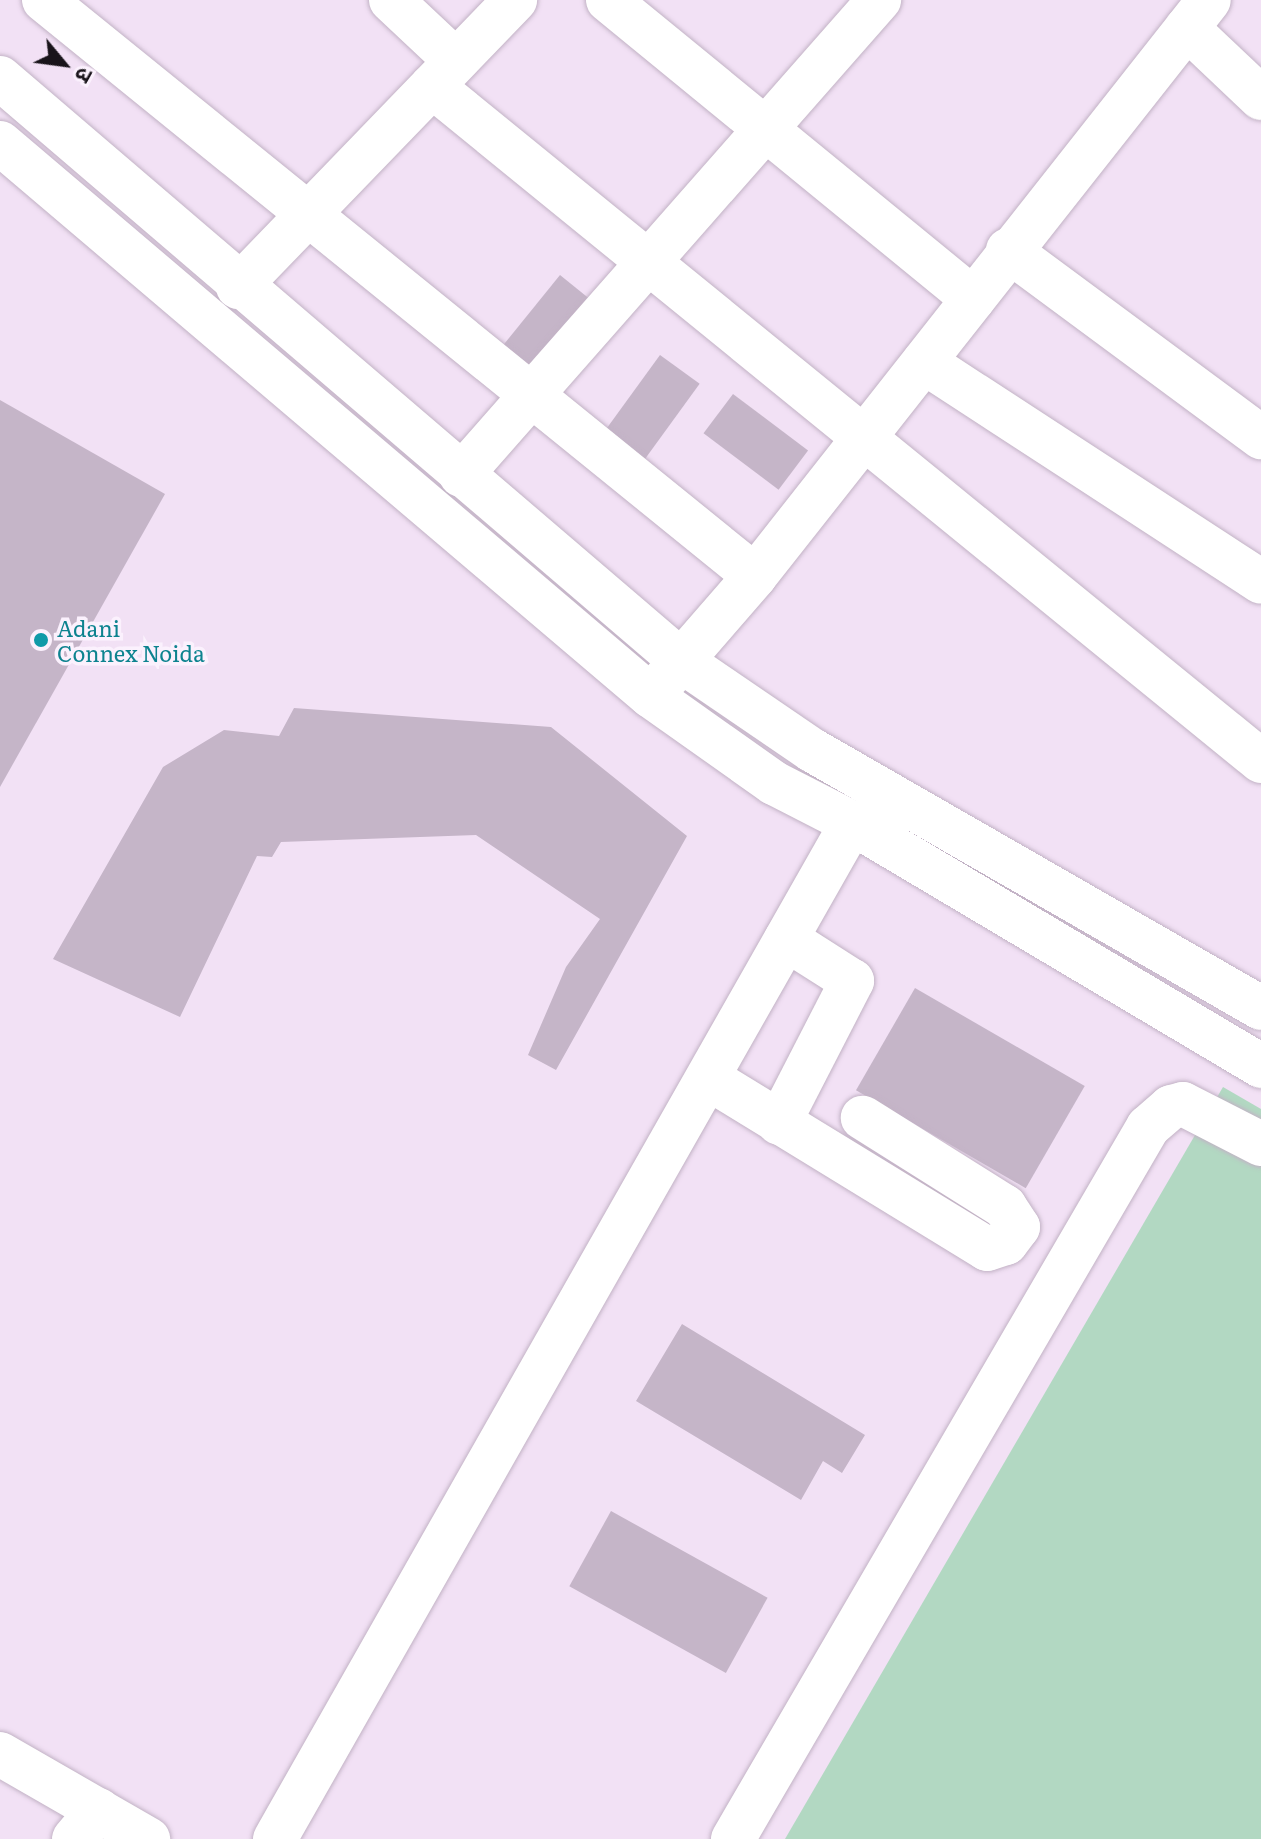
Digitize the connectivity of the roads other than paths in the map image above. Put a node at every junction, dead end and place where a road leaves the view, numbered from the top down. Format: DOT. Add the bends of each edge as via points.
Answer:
graph roads {
  1 [pos="44,0"];
  2 [pos="391,0"];
  3 [pos="515,0"];
  4 [pos="608,0"];
  5 [pos="879,0"];
  6 [pos="1198,14"];
  7 [pos="443,73"];
  8 [pos="0,78"];
  9 [pos="1261,98"];
  10 [pos="764,132"];
  11 [pos="0,143"];
  12 [pos="307,215"];
  13 [pos="1008,250"];
  14 [pos="649,266"];
  15 [pos="238,287"];
  16 [pos="973,299"];
  17 [pos="924,362"];
  18 [pos="530,398"];
  19 [pos="1261,437"];
  20 [pos="862,439"];
  21 [pos="461,475"];
  22 [pos="755,576"];
  23 [pos="1261,582"];
  24 [pos="680,660"];
  25 [pos="651,696"];
  26 [pos="1261,761"];
  27 [pos="852,823"];
  28 [pos="786,939"];
  29 [pos="1261,1008"];
  30 [pos="1261,1066"];
  31 [pos="708,1078"];
  32 [pos="786,1111"];
  33 [pos="863,1118"];
  34 [pos="1261,1144"];
  35 [pos="960,1199"];
  36 [pos="0,1754"];
  37 [pos="86,1824"];
  38 [pos="148,1839"];
  39 [pos="275,1839"];
  40 [pos="733,1839"];
  1 -- 12 [label="street"];
  2 -- 7 [label="street"];
  3 -- 7 [label="street"];
  4 -- 10 [label="street"];
  5 -- 10 [label="street"];
  6 -- 9 [label="street"];
  6 -- 13 [label="street"];
  7 -- 12 [label="street"];
  7 -- 14 [label="street"];
  8 -- 15 [label="street"];
  10 -- 14 [label="street"];
  10 -- 16 [label="street"];
  11 -- 25 [label="street"];
  12 -- 15 [label="street"];
  12 -- 18 [label="street"];
  13 -- 16 [label="street"];
  13 -- 19 [label="street"];
  14 -- 18 [label="street"];
  14 -- 20 [label="street"];
  15 -- 21 [label="street"];
  16 -- 17 [label="street"];
  17 -- 20 [label="street"];
  17 -- 23 [label="street"];
  18 -- 21 [label="street"];
  18 -- 22 [label="street"];
  20 -- 22 [label="street"];
  20 -- 26 [label="street"];
  21 -- 24 [label="street"];
  22 -- 24 [label="street"];
  24 -- 25 [label="street"];
  24 -- 29 [label="street" via="812,750"];
  25 -- 27 [label="street" via="774,783"];
  27 -- 28 [label="street"];
  27 -- 30 [label="street"];
  28 -- 31 [label="street"];
  28 -- 32 [label="street" via="852,981"];
  31 -- 32 [label="street"];
  31 -- 39 [label="street"];
  32 -- 33 [label="street" via="987,1249 1006,1243 1018,1227 1005,1207"];
  32 -- 35 [label="street"];
  34 -- 40 [label="street" via="1183,1104 1171,1107 1148,1127"];
  36 -- 37 [label="street"];
  37 -- 38 [label="street"];
}
